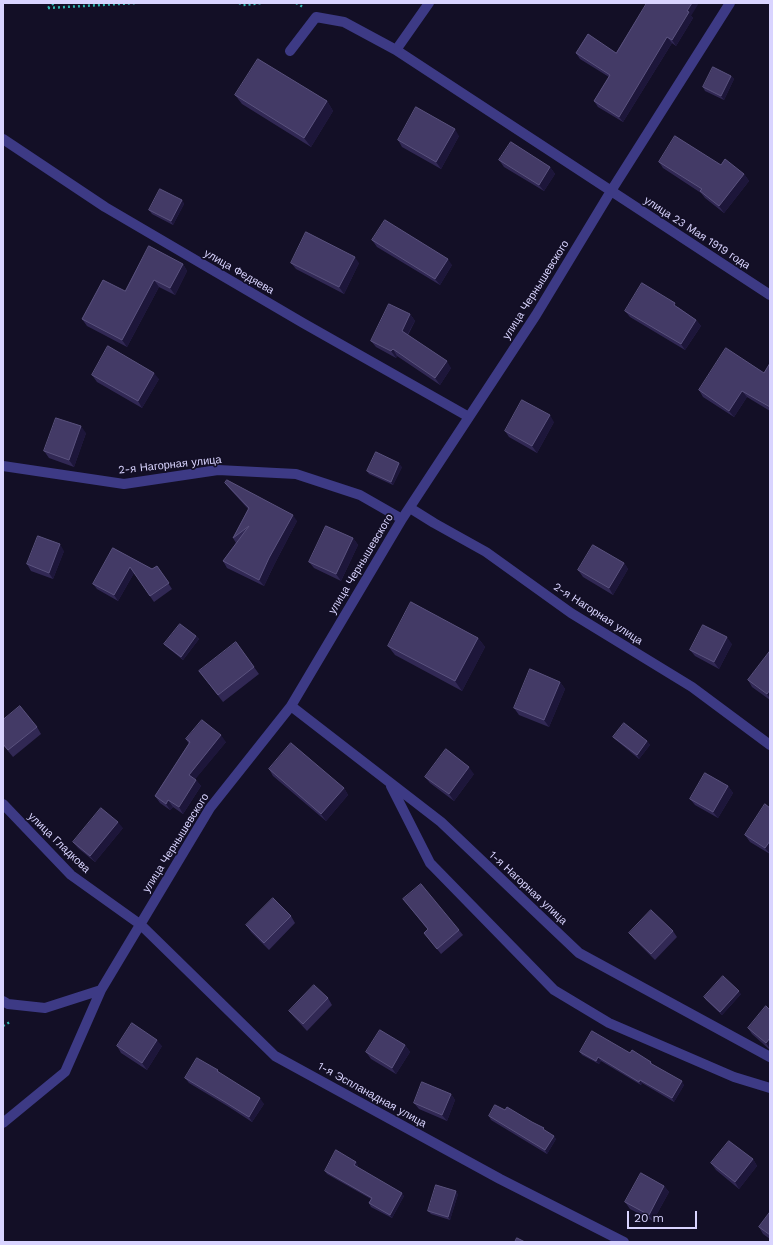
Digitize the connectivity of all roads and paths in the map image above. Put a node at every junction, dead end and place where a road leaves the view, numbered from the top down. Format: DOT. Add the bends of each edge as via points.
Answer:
graph roads {
  1 [pos="54,3"];
  2 [pos="136,3"];
  3 [pos="239,3"];
  4 [pos="262,3"];
  5 [pos="428,3"];
  6 [pos="730,3"];
  7 [pos="396,50"];
  8 [pos="290,51"];
  9 [pos="3,139"];
  10 [pos="611,191"];
  11 [pos="770,295"];
  12 [pos="469,416"];
  13 [pos="3,466"];
  14 [pos="410,508"];
  15 [pos="402,518"];
  16 [pos="291,706"];
  17 [pos="770,745"];
  18 [pos="389,783"];
  19 [pos="3,804"];
  20 [pos="140,925"];
  21 [pos="101,990"];
  22 [pos="3,1000"];
  23 [pos="770,1057"];
  24 [pos="770,1088"];
  25 [pos="3,1123"];
  26 [pos="624,1242"];
  1 -- 2 [label="path" via="48,8"];
  3 -- 4 [label="path"];
  5 -- 7 [label="street"];
  6 -- 10 [label="street, улица Чернышевского"];
  7 -- 8 [label="street, улица 23 Мая 1919 года" via="344,22 316,17"];
  7 -- 10 [label="street, улица 23 Мая 1919 года"];
  9 -- 12 [label="street, улица Федяева" via="106,207 303,323"];
  10 -- 11 [label="street, улица 23 Мая 1919 года"];
  10 -- 12 [label="street, улица Чернышевского" via="536,314"];
  12 -- 14 [label="street, улица Чернышевского"];
  13 -- 15 [label="street, 2-я Нагорная улица" via="124,484 218,470 296,474 360,495"];
  14 -- 15 [label="street, улица Чернышевского"];
  14 -- 17 [label="street, 2-я Нагорная улица" via="486,552 571,613 692,687"];
  15 -- 16 [label="street, улица Чернышевского"];
  16 -- 18 [label="street, 1-я Нагорная улица"];
  16 -- 20 [label="street, улица Чернышевского" via="210,808"];
  18 -- 23 [label="street, 1-я Нагорная улица" via="441,822 579,953"];
  18 -- 24 [label="street" via="430,863 554,990 609,1023 734,1077"];
  19 -- 20 [label="street, улица Гладкова" via="72,875"];
  20 -- 21 [label="street, улица Чернышевского"];
  20 -- 26 [label="street, 1-я Эспланадная улица" via="276,1056 500,1179"];
  21 -- 22 [label="street" via="45,1008 8,1004"];
  21 -- 25 [label="street, улица Чернышевского" via="65,1072"];
}
